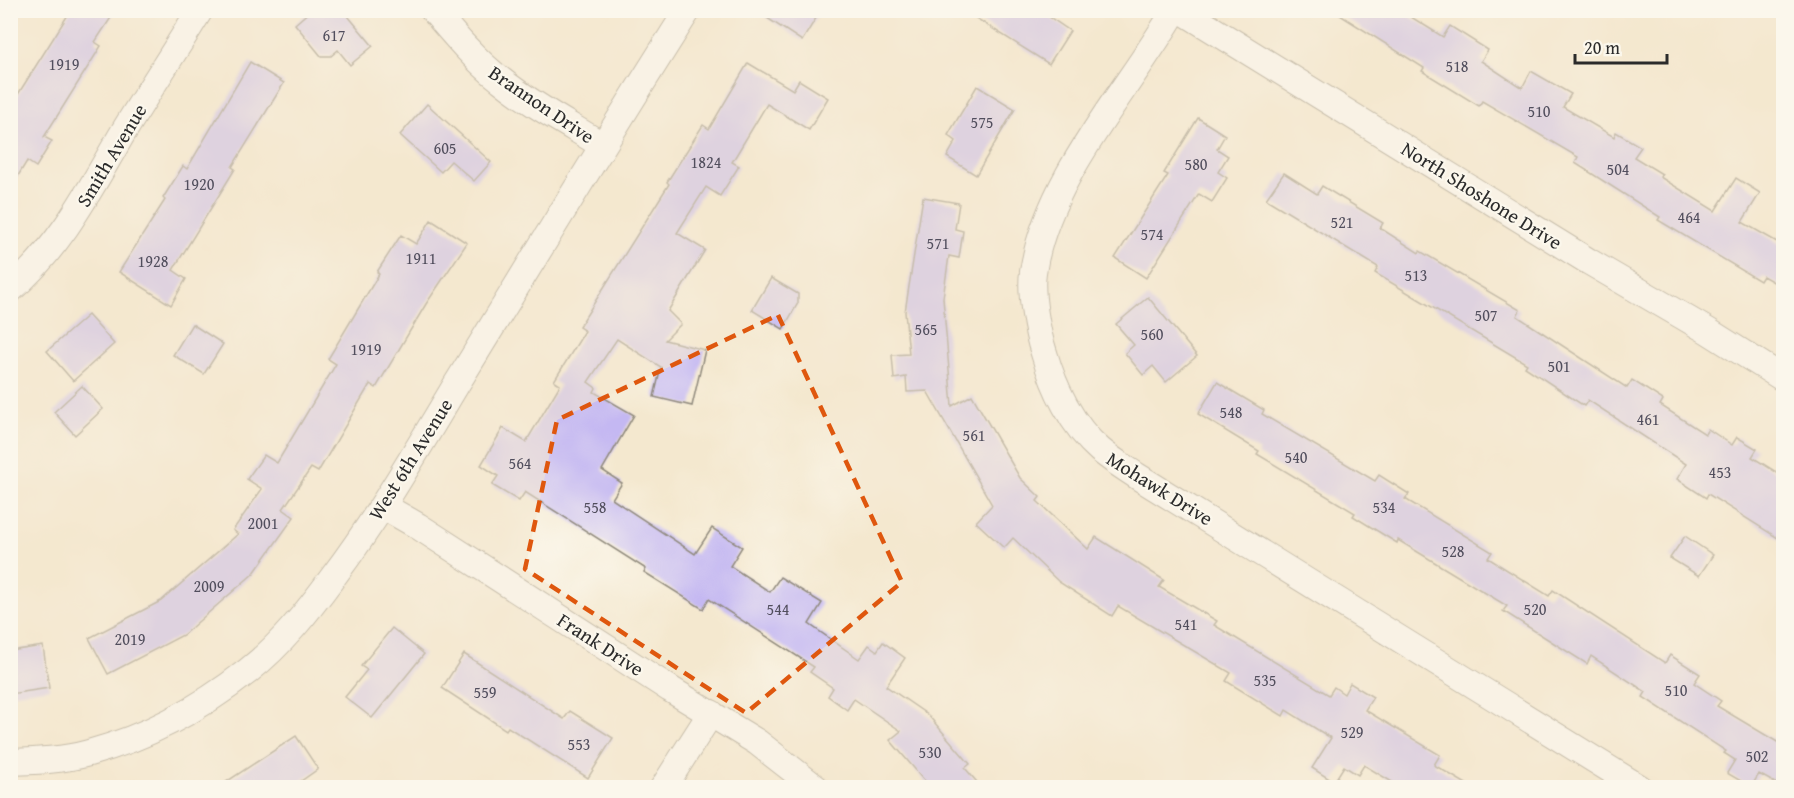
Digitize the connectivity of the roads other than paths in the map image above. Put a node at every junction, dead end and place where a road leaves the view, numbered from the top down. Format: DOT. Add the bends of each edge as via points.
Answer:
graph roads {
  1 [pos="200,10"];
  2 [pos="433,10"];
  3 [pos="688,10"];
  4 [pos="1175,10"];
  5 [pos="1181,10"];
  6 [pos="602,145"];
  7 [pos="10,290"];
  8 [pos="1784,379"];
  9 [pos="383,506"];
  10 [pos="711,714"];
  11 [pos="10,762"];
  12 [pos="663,788"];
  13 [pos="816,788"];
  14 [pos="1640,788"];
  1 -- 7 [label="street, Smith Avenue" via="80,206 46,255"];
  2 -- 6 [label="street, Brannon Drive" via="499,79"];
  3 -- 6 [label="street, West 6th Avenue"];
  4 -- 14 [label="street, Mohawk Drive" via="1059,192 1044,227 1033,275 1037,330 1050,376 1071,416 1099,449 1137,476"];
  5 -- 8 [label="street, North Shoshone Drive"];
  6 -- 9 [label="street, West 6th Avenue"];
  9 -- 10 [label="street, Frank Drive"];
  9 -- 11 [label="street, West 6th Avenue" via="303,618 250,669 209,701 162,726 88,753"];
  10 -- 12 [label="street"];
  10 -- 13 [label="street, Frank Drive" via="757,742"];
}
